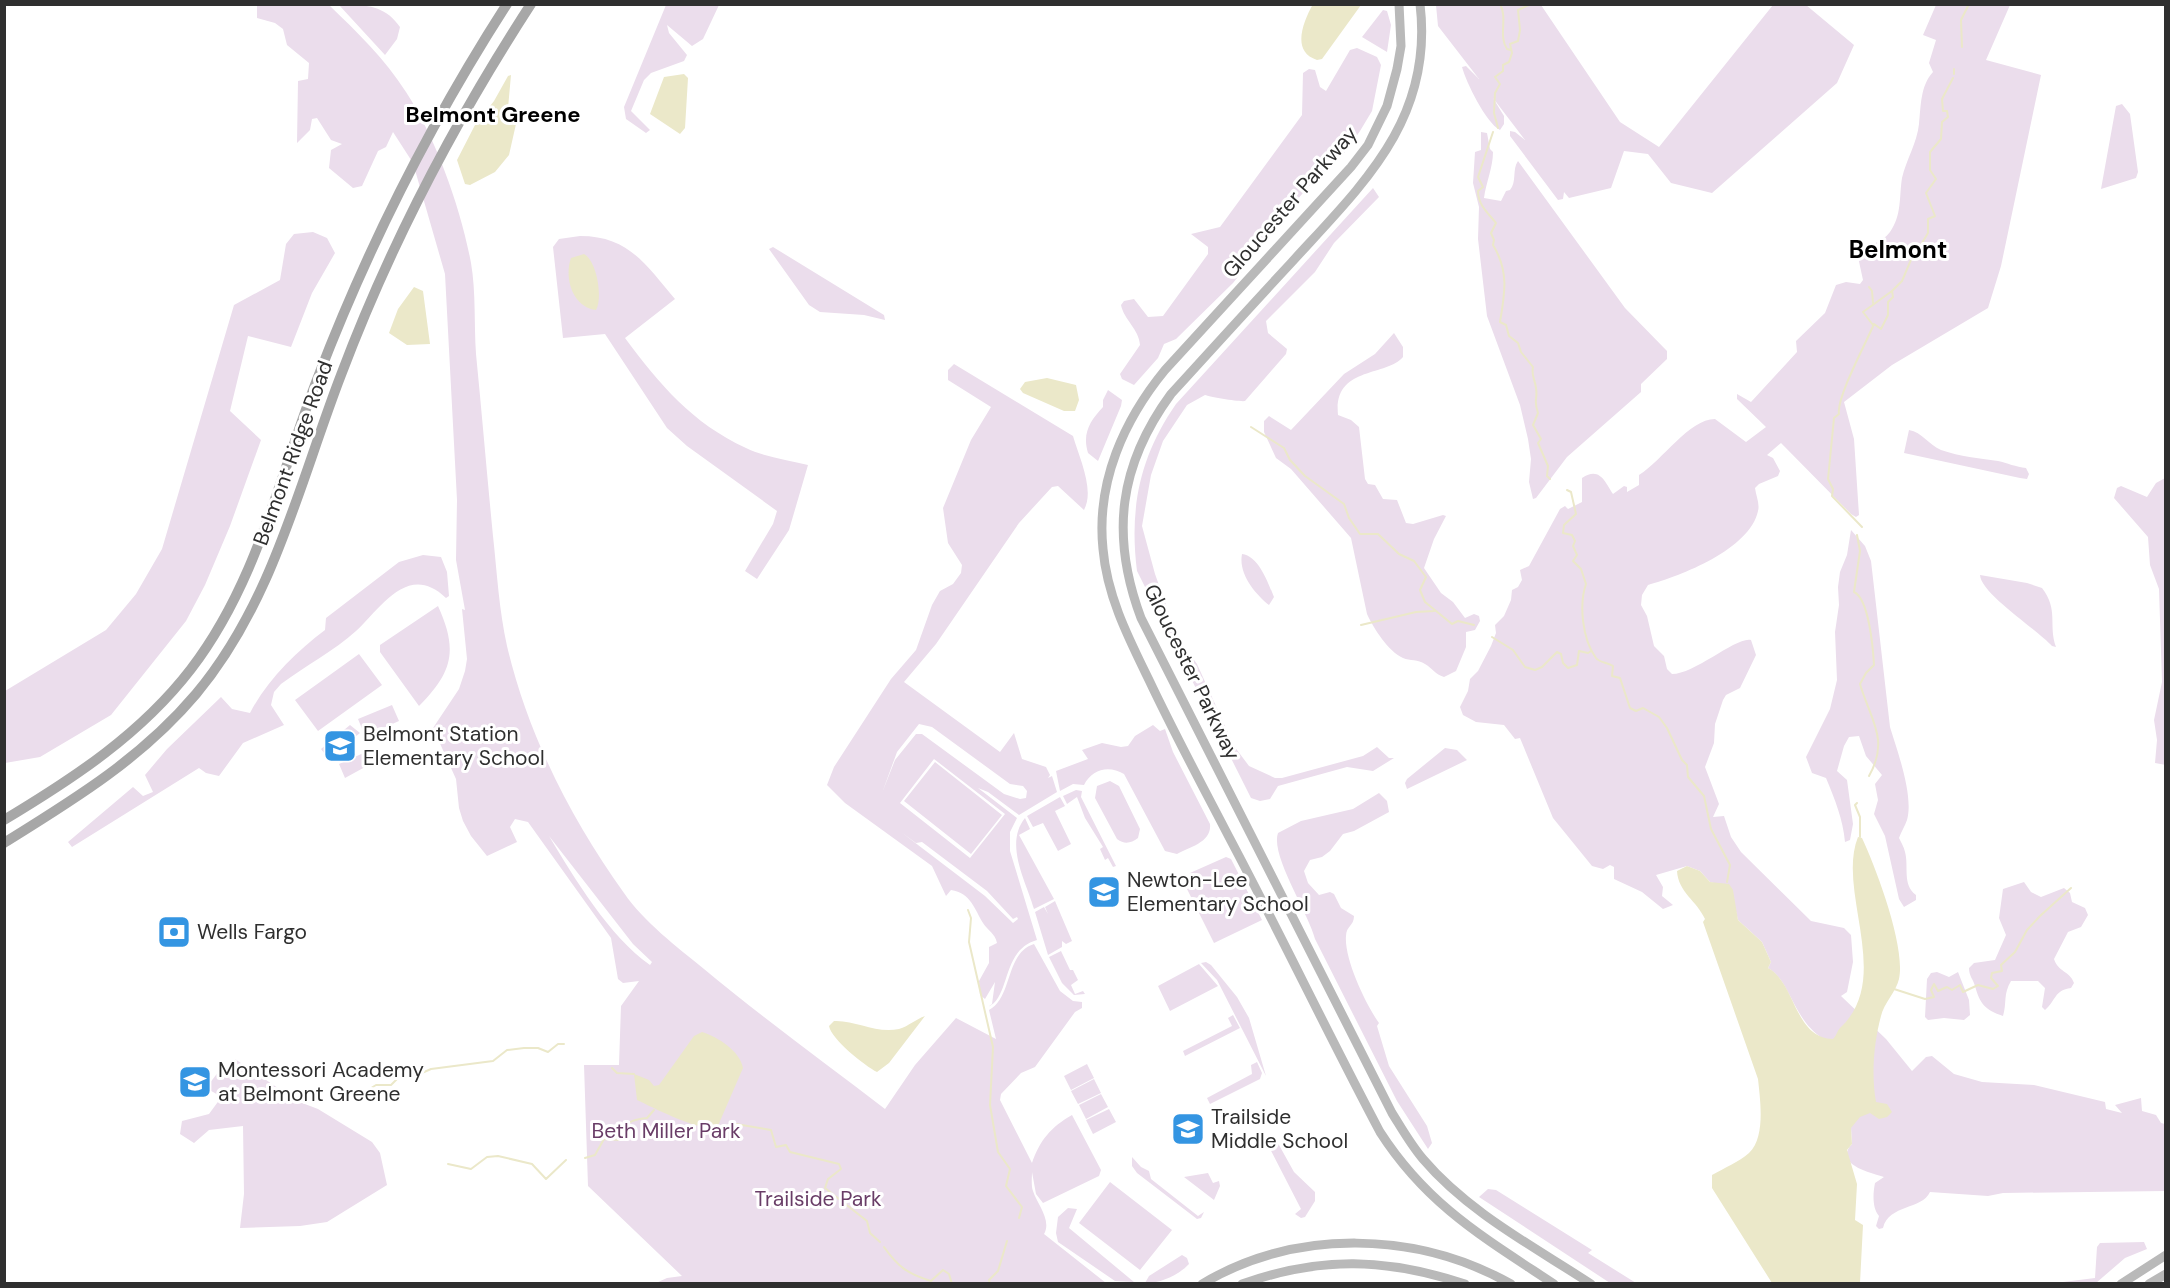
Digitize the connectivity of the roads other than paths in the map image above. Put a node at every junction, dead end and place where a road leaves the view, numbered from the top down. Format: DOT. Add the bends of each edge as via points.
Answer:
graph roads {
  1 [pos="507,4"];
  2 [pos="531,4"];
  3 [pos="1399,4"];
  4 [pos="1420,4"];
  5 [pos="4,820"];
  6 [pos="4,843"];
  7 [pos="2166,1255"];
  8 [pos="2166,1274"];
  9 [pos="1202,1284"];
  10 [pos="1242,1284"];
  11 [pos="1465,1284"];
  12 [pos="1511,1284"];
  13 [pos="1554,1284"];
  14 [pos="1591,1284"];
  15 [pos="2121,1284"];
  16 [pos="2149,1284"];
  1 -- 5 [label="main road, Belmont Ridge Road" via="432,130 359,277 328,350 251,566 216,632 190,670 121,741"];
  2 -- 6 [label="main road, Belmont Ridge Road" via="484,77 420,196 349,355 277,555 244,624 219,664 176,717 126,764"];
  3 -- 13 [label="main road, Gloucester Parkway" via="1401,46 1397,69 1374,134 1351,167 1141,401 1111,465 1103,506 1102,548 1126,632 1183,751 1380,1132 1408,1172 1448,1212"];
  4 -- 14 [label="main road, Gloucester Parkway" via="1415,84 1403,120 1378,165 1171,394 1146,432 1133,462 1123,510 1125,566 1141,618 1408,1139 1462,1198"];
  7 -- 15 [label="main road"];
  8 -- 16 [label="main road"];
  9 -- 12 [label="main road" via="1239,1265 1289,1250 1340,1242 1371,1242 1430,1251"];
  10 -- 11 [label="main road" via="1284,1270 1348,1262 1397,1265"];
}
